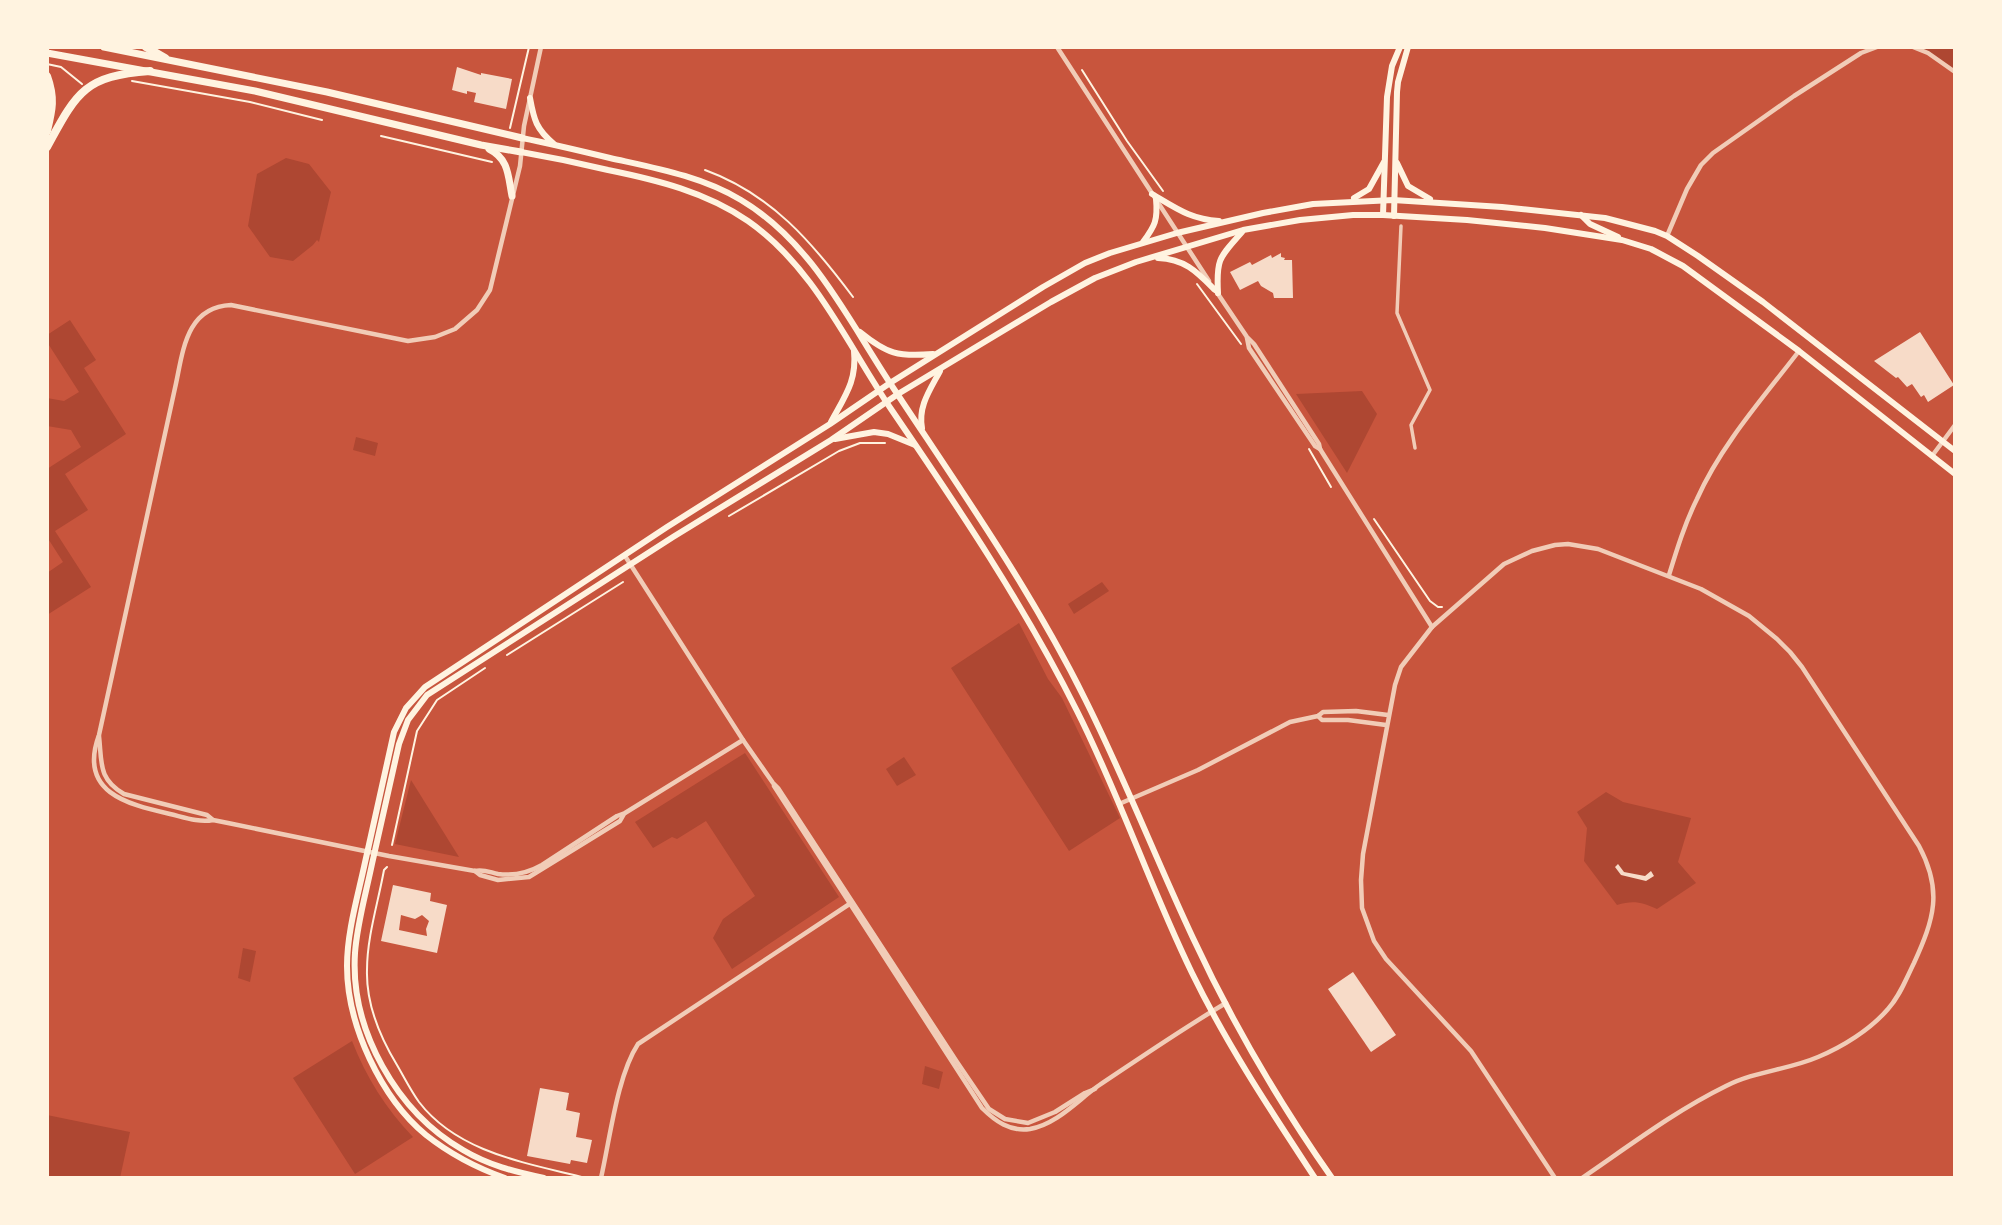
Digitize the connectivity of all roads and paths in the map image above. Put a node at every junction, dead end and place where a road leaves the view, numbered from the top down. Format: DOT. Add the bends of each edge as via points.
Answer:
graph roads {
  1 [pos="104,47"];
  2 [pos="146,47"];
  3 [pos="541,47"];
  4 [pos="1056,47"];
  5 [pos="1399,47"];
  6 [pos="1409,47"];
  7 [pos="1877,47"];
  8 [pos="1913,47"];
  9 [pos="47,53"];
  10 [pos="165,58"];
  11 [pos="47,64"];
  12 [pos="1082,70"];
  13 [pos="150,71"];
  14 [pos="1955,72"];
  15 [pos="47,76"];
  16 [pos="126,80"];
  17 [pos="87,88"];
  18 [pos="530,98"];
  19 [pos="322,120"];
  20 [pos="47,131"];
  21 [pos="522,138"];
  22 [pos="481,145"];
  23 [pos="47,146"];
  24 [pos="556,146"];
  25 [pos="521,152"];
  26 [pos="1395,159"];
  27 [pos="1385,161"];
  28 [pos="1164,192"];
  29 [pos="512,196"];
  30 [pos="1154,196"];
  31 [pos="1383,200"];
  32 [pos="1393,200"];
  33 [pos="1347,201"];
  34 [pos="1435,202"];
  35 [pos="1383,215"];
  36 [pos="1581,215"];
  37 [pos="1394,216"];
  38 [pos="1228,222"];
  39 [pos="1401,226"];
  40 [pos="1243,230"];
  41 [pos="1177,233"];
  42 [pos="1667,236"];
  43 [pos="1622,240"];
  44 [pos="1141,243"];
  45 [pos="1186,247"];
  46 [pos="1153,257"];
  47 [pos="1217,291"];
  48 [pos="854,326"];
  49 [pos="854,349"];
  50 [pos="1799,351"];
  51 [pos="935,354"];
  52 [pos="941,369"];
  53 [pos="890,383"];
  54 [pos="879,390"];
  55 [pos="898,394"];
  56 [pos="887,402"];
  57 [pos="830,424"];
  58 [pos="1955,425"];
  59 [pos="922,432"];
  60 [pos="831,440"];
  61 [pos="1942,442"];
  62 [pos="885,443"];
  63 [pos="917,446"];
  64 [pos="1415,448"];
  65 [pos="1955,451"];
  66 [pos="1932,456"];
  67 [pos="1955,474"];
  68 [pos="729,516"];
  69 [pos="1374,519"];
  70 [pos="625,556"];
  71 [pos="631,565"];
  72 [pos="1670,575"];
  73 [pos="623,582"];
  74 [pos="1442,607"];
  75 [pos="1432,627"];
  76 [pos="507,654"];
  77 [pos="485,668"];
  78 [pos="1388,715"];
  79 [pos="1318,716"];
  80 [pos="1386,725"];
  81 [pos="743,740"];
  82 [pos="1132,799"];
  83 [pos="1119,804"];
  84 [pos="392,845"];
  85 [pos="371,852"];
  86 [pos="387,867"];
  87 [pos="851,903"];
  88 [pos="1226,1003"];
  89 [pos="1212,1011"];
  90 [pos="505,1178"];
  91 [pos="544,1178"];
  92 [pos="586,1178"];
  93 [pos="601,1178"];
  94 [pos="1315,1178"];
  95 [pos="1332,1178"];
  96 [pos="1555,1178"];
  97 [pos="1582,1178"];
  1 -- 10 [label="main road"];
  2 -- 10 [label="highway"];
  3 -- 18 [label="street"];
  4 -- 30 [label="street"];
  5 -- 27 [label="main road" via="1388,89"];
  6 -- 26 [label="main road" via="1398,82"];
  7 -- 42 [label="street" via="1794,96 1713,153 1687,189"];
  8 -- 14 [label="street"];
  9 -- 13 [label="main road"];
  10 -- 21 [label="main road"];
  11 -- 17 [label="path" via="61,67"];
  12 -- 28 [label="path"];
  13 -- 17 [label="highway" via="120,74"];
  13 -- 22 [label="main road"];
  15 -- 20 [label="highway" via="53,107"];
  16 -- 19 [label="path" via="239,99"];
  17 -- 23 [label="highway"];
  18 -- 21 [label="street"];
  18 -- 24 [label="main road" via="540,131"];
  21 -- 24 [label="main road"];
  21 -- 25 [label="street"];
  22 -- 25 [label="main road"];
  22 -- 29 [label="main road" via="503,161"];
  24 -- 48 [label="main road" via="668,170 742,201 790,237 826,281"];
  25 -- 29 [label="street"];
  25 -- 49 [label="main road" via="667,184 739,215 794,263"];
  26 -- 32 [label="main road"];
  26 -- 34 [label="main road" via="1408,186"];
  27 -- 31 [label="main road"];
  27 -- 33 [label="main road" via="1369,190"];
  29 -- 85 [label="street" via="490,290 460,325 435,337 400,340 231,305 212,308 194,324 185,342 94,749 100,782 124,801 205,822"];
  30 -- 38 [label="main road" via="1184,213"];
  30 -- 41 [label="street"];
  30 -- 44 [label="main road" via="1157,216"];
  31 -- 32 [label="main road"];
  31 -- 33 [label="main road"];
  31 -- 35 [label="main road"];
  32 -- 34 [label="main road"];
  32 -- 37 [label="main road"];
  33 -- 38 [label="main road"];
  34 -- 36 [label="main road"];
  35 -- 37 [label="main road"];
  35 -- 40 [label="main road" via="1310,218"];
  36 -- 42 [label="main road"];
  36 -- 43 [label="main road"];
  37 -- 43 [label="main road" via="1545,228"];
  38 -- 41 [label="main road"];
  39 -- 64 [label="street" via="1397,313 1430,390 1411,425"];
  40 -- 45 [label="main road"];
  40 -- 47 [label="main road" via="1217,265"];
  41 -- 44 [label="main road"];
  41 -- 45 [label="street"];
  42 -- 61 [label="main road" via="1763,302"];
  43 -- 50 [label="main road" via="1683,266"];
  44 -- 51 [label="main road" via="1085,263"];
  45 -- 46 [label="main road"];
  45 -- 47 [label="street"];
  46 -- 47 [label="main road" via="1183,262"];
  46 -- 52 [label="main road" via="1095,278"];
  47 -- 75 [label="street"];
  48 -- 51 [label="main road" via="884,351"];
  48 -- 53 [label="main road"];
  49 -- 54 [label="main road"];
  49 -- 57 [label="main road" via="853,381"];
  50 -- 66 [label="main road"];
  50 -- 72 [label="street" via="1705,482"];
  51 -- 53 [label="main road"];
  52 -- 55 [label="main road"];
  52 -- 59 [label="main road" via="920,414"];
  53 -- 54 [label="main road"];
  53 -- 55 [label="main road"];
  54 -- 56 [label="main road"];
  54 -- 57 [label="main road"];
  55 -- 56 [label="main road"];
  55 -- 59 [label="main road"];
  56 -- 60 [label="main road"];
  56 -- 63 [label="main road"];
  57 -- 70 [label="main road"];
  58 -- 61 [label="street"];
  59 -- 82 [label="main road" via="1054,638"];
  60 -- 63 [label="main road" via="874,432"];
  60 -- 71 [label="main road"];
  61 -- 65 [label="main road"];
  61 -- 66 [label="street"];
  62 -- 68 [label="path" via="860,443 839,451"];
  63 -- 83 [label="main road" via="1010,590 1077,711"];
  66 -- 67 [label="main road"];
  69 -- 74 [label="path" via="1430,601"];
  70 -- 71 [label="street"];
  70 -- 85 [label="main road" via="415,696 394,732"];
  71 -- 81 [label="street"];
  71 -- 85 [label="main road" via="427,695 400,738"];
  72 -- 75 [label="street" via="1598,549 1568,544 1543,548 1504,564"];
  72 -- 97 [label="street" via="1749,616 1802,667 1919,846 1934,883 1934,905 1926,937 1899,993 1870,1025 1817,1058 1739,1079 1701,1098"];
  73 -- 76 [label="path"];
  75 -- 78 [label="street" via="1401,667"];
  77 -- 84 [label="path" via="437,700 417,731"];
  78 -- 79 [label="street" via="1346,711"];
  78 -- 80 [label="street"];
  79 -- 80 [label="street"];
  79 -- 82 [label="street" via="1290,722"];
  80 -- 96 [label="street" via="1363,855 1365,920 1386,959 1480,1062"];
  81 -- 85 [label="street" via="529,877 498,880 475,871"];
  81 -- 87 [label="street"];
  82 -- 83 [label="street"];
  82 -- 88 [label="main road"];
  83 -- 89 [label="main road"];
  85 -- 90 [label="main road" via="351,930 347,966 354,1014 371,1061 397,1104 424,1134 465,1161"];
  85 -- 91 [label="main road" via="355,967 366,1028 380,1059 405,1099 441,1136 494,1165"];
  86 -- 92 [label="path" via="367,979 381,1035 419,1101 444,1126 480,1148"];
  87 -- 89 [label="street" via="977,1100 995,1121 1016,1129 1036,1127 1058,1116"];
  87 -- 93 [label="street" via="638,1044 624,1071"];
  88 -- 89 [label="street"];
  88 -- 95 [label="main road"];
  89 -- 94 [label="main road"];
}
